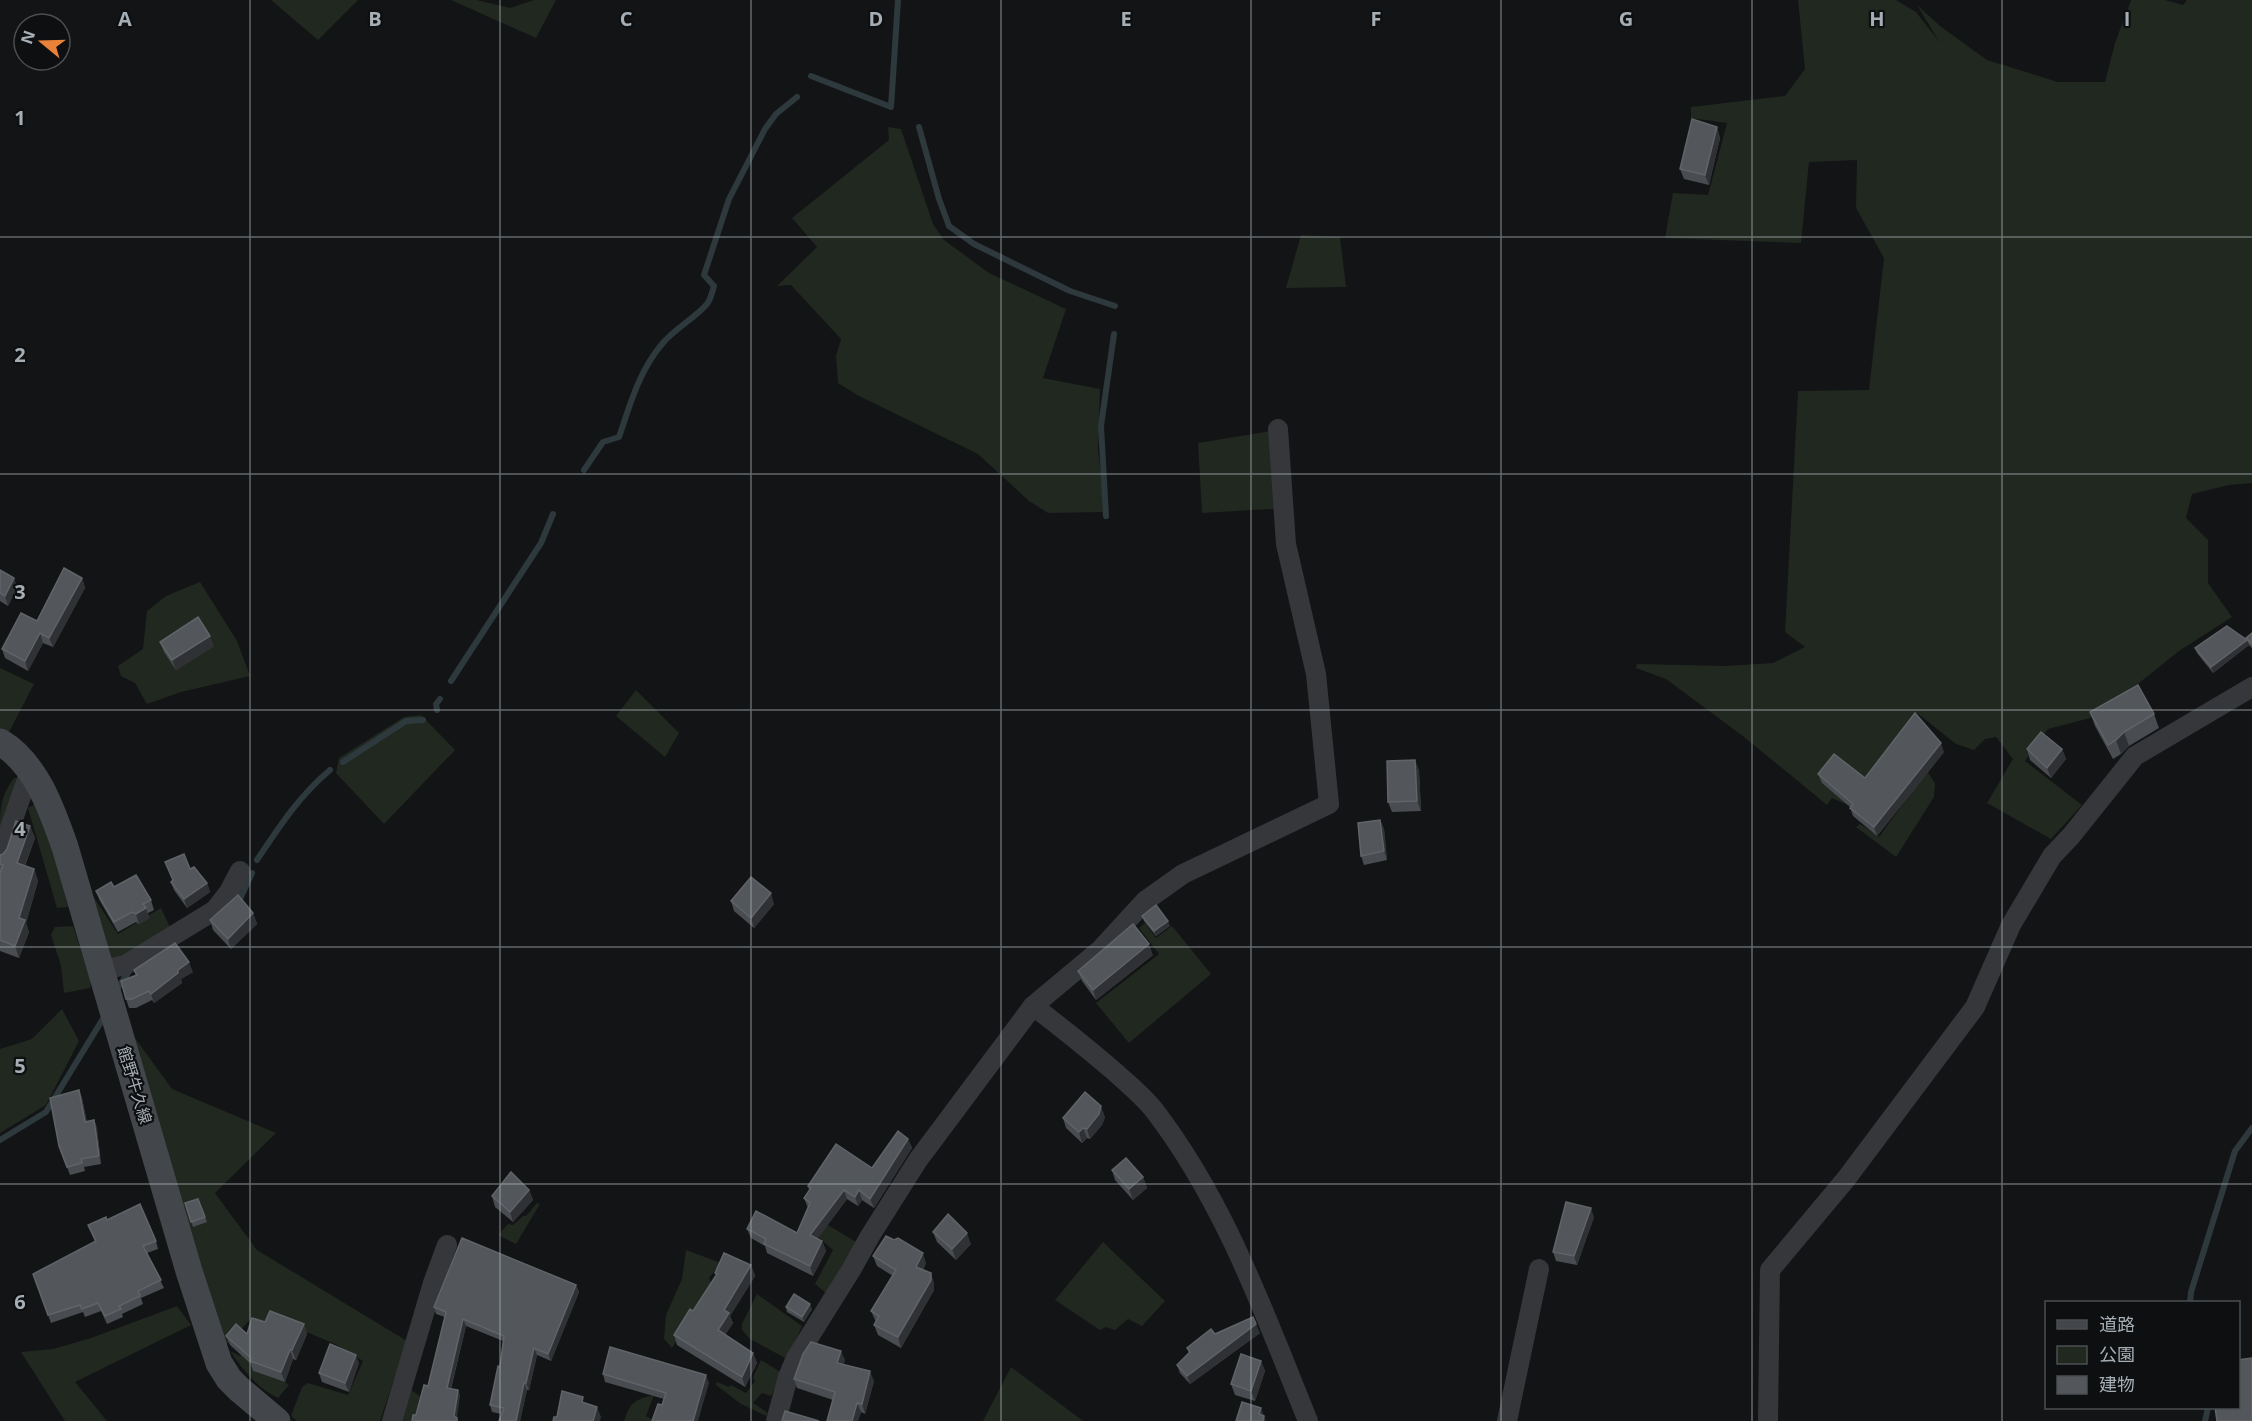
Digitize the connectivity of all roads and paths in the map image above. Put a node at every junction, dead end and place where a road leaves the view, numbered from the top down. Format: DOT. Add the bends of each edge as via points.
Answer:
graph roads {
  1 [pos="1278,429"];
  2 [pos="2252,687"];
  3 [pos="0,742"];
  4 [pos="30,771"];
  5 [pos="0,856"];
  6 [pos="240,871"];
  7 [pos="100,971"];
  8 [pos="1033,1006"];
  9 [pos="447,1245"];
  10 [pos="1539,1269"];
  11 [pos="277,1421"];
  12 [pos="392,1421"];
  13 [pos="776,1421"];
  14 [pos="1308,1421"];
  15 [pos="1507,1421"];
  16 [pos="1768,1421"];
  1 -- 8 [label="street" via="1286,544 1316,674 1329,804 1183,874 1145,901 1100,951"];
  2 -- 16 [label="street" via="2135,756 2052,856 2011,925 1975,1007 1846,1179 1770,1270"];
  3 -- 4 [label="main road, 館野牛久線"];
  4 -- 5 [label="street"];
  4 -- 7 [label="main road, 館野牛久線" via="50,805"];
  6 -- 7 [label="street" via="215,910 125,965"];
  7 -- 11 [label="main road, 館野牛久線" via="219,1363 229,1379"];
  8 -- 13 [label="street" via="918,1160 870,1236 796,1358"];
  8 -- 14 [label="street" via="1132,1087 1154,1109 1184,1154 1260,1299"];
  9 -- 12 [label="street"];
  10 -- 15 [label="street"];
}
